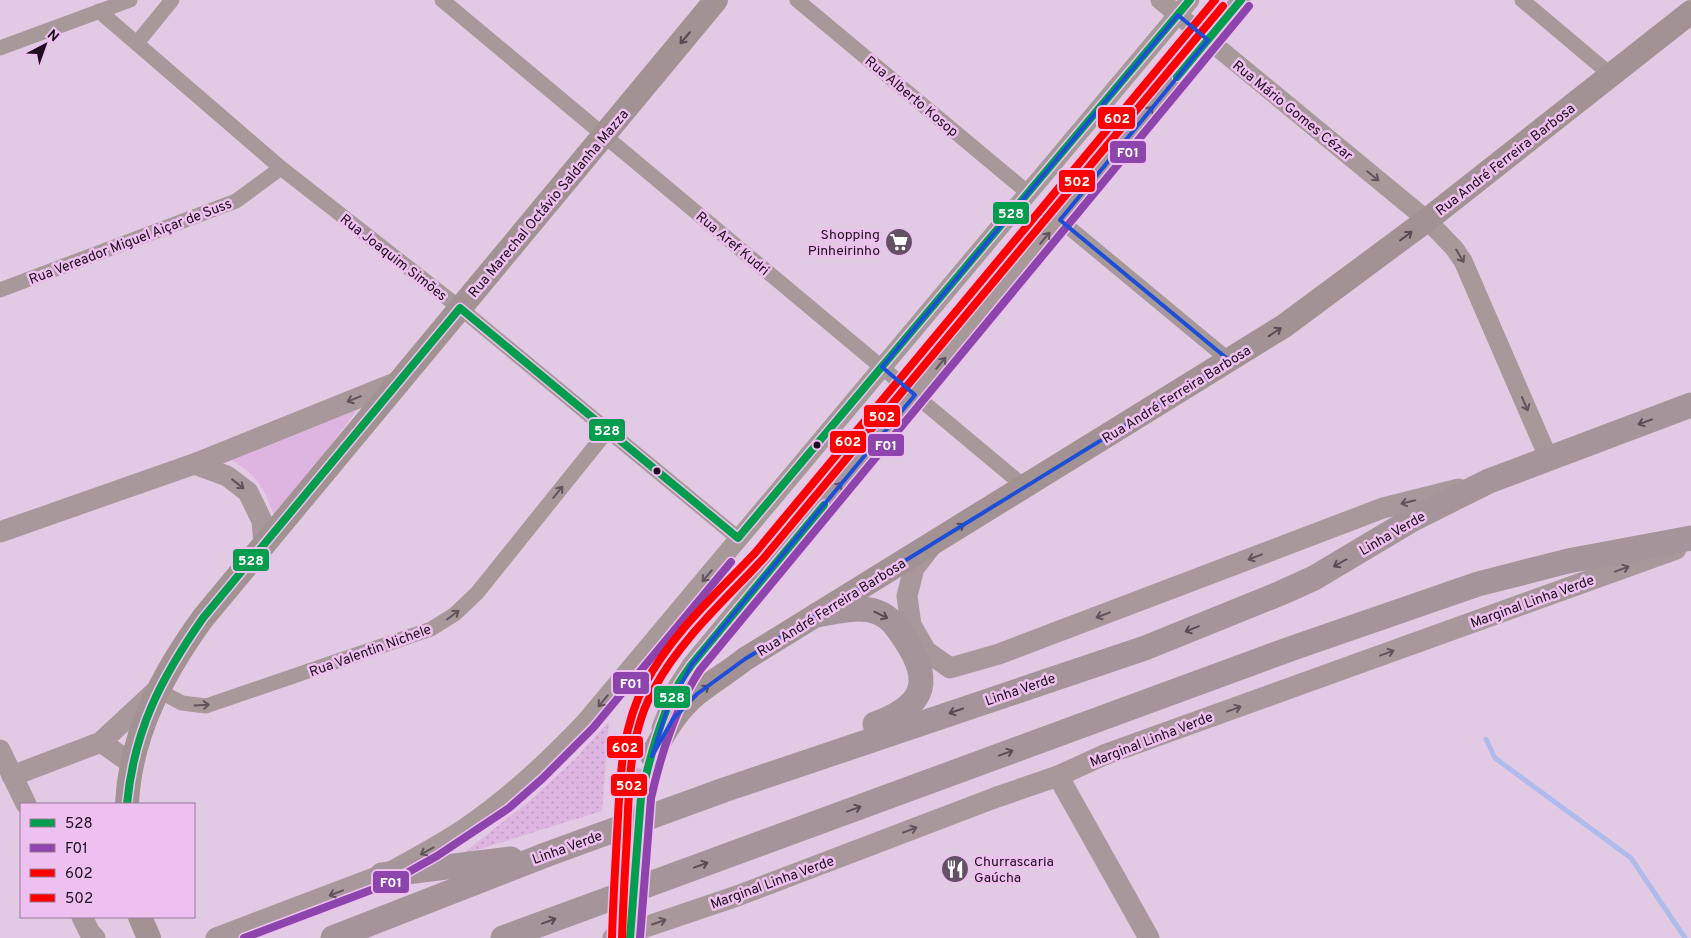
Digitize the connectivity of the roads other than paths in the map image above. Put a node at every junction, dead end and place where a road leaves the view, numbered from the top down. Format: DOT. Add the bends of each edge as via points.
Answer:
graph roads {
  1 [pos="130,0"];
  2 [pos="172,0"];
  3 [pos="442,0"];
  4 [pos="716,0"];
  5 [pos="796,0"];
  6 [pos="1160,0"];
  7 [pos="1190,0"];
  8 [pos="1241,0"];
  9 [pos="1522,0"];
  10 [pos="99,11"];
  11 [pos="1691,12"];
  12 [pos="1178,15"];
  13 [pos="1208,40"];
  14 [pos="137,43"];
  15 [pos="0,48"];
  16 [pos="1611,75"];
  17 [pos="604,135"];
  18 [pos="281,168"];
  19 [pos="1027,192"];
  20 [pos="1060,220"];
  21 [pos="1427,220"];
  22 [pos="0,290"];
  23 [pos="460,308"];
  24 [pos="1230,361"];
  25 [pos="882,368"];
  26 [pos="400,381"];
  27 [pos="915,395"];
  28 [pos="1691,405"];
  29 [pos="608,430"];
  30 [pos="1548,458"];
  31 [pos="194,464"];
  32 [pos="1489,481"];
  33 [pos="1025,487"];
  34 [pos="0,532"];
  35 [pos="738,538"];
  36 [pos="1691,538"];
  37 [pos="932,544"];
  38 [pos="1691,544"];
  39 [pos="264,545"];
  40 [pos="817,615"];
  41 [pos="157,690"];
  42 [pos="101,742"];
  43 [pos="0,750"];
  44 [pos="652,756"];
  45 [pos="132,764"];
  46 [pos="1058,776"];
  47 [pos="6,778"];
  48 [pos="724,790"];
  49 [pos="25,803"];
  50 [pos="127,803"];
  51 [pos="548,854"];
  52 [pos="382,875"];
  53 [pos="140,918"];
  54 [pos="509,937"];
  55 [pos="149,938"];
  56 [pos="216,938"];
  57 [pos="332,938"];
  58 [pos="613,938"];
  59 [pos="1149,938"];
  1 -- 10 [label="street"];
  2 -- 14 [label="street"];
  3 -- 17 [label="street, Rua Aref Kudri"];
  4 -- 17 [label="main road, Rua Marechal Octávio Saldanha Mazza, one-way"];
  5 -- 19 [label="street, Rua Alberto Kosop"];
  6 -- 12 [label="street, Rua Mário Gomes Cézar"];
  7 -- 12 [label="street"];
  8 -- 13 [label="street"];
  9 -- 16 [label="street"];
  10 -- 14 [label="street, Rua Joaquim Simões"];
  10 -- 15 [label="street"];
  11 -- 16 [label="main road, Rua André Ferreira Barbosa"];
  12 -- 13 [label="street, Rua Mário Gomes Cézar"];
  12 -- 19 [label="street"];
  20 -- 13 [label="street, one-way"];
  13 -- 21 [label="street, Rua Mário Gomes Cézar, one-way"];
  14 -- 18 [label="street, Rua Joaquim Simões"];
  16 -- 21 [label="main road, Rua André Ferreira Barbosa"];
  17 -- 23 [label="main road, Rua Marechal Octávio Saldanha Mazza"];
  17 -- 25 [label="street, Rua Aref Kudri"];
  18 -- 22 [label="street, Rua Vereador Miguel Aiçar de Suss" via="236,201"];
  18 -- 23 [label="street, Rua Joaquim Simões"];
  19 -- 25 [label="street"];
  20 -- 24 [label="street"];
  27 -- 20 [label="street, one-way"];
  24 -- 21 [label="main road, Rua André Ferreira Barbosa, one-way" via="1306,311"];
  21 -- 30 [label="street, Rua Mário Gomes Cézar, one-way" via="1463,261"];
  23 -- 26 [label="main road, Rua Marechal Octávio Saldanha Mazza"];
  23 -- 29 [label="street, Rua Joaquim Simões"];
  24 -- 33 [label="main road, Rua André Ferreira Barbosa"];
  25 -- 27 [label="street, Rua Aref Kudri"];
  25 -- 35 [label="street"];
  26 -- 31 [label="main road, one-way"];
  26 -- 39 [label="main road, Rua Marechal Octávio Saldanha Mazza"];
  27 -- 33 [label="street, Rua Aref Kudri"];
  44 -- 27 [label="street, one-way" via="667,710 692,664"];
  28 -- 30 [label="highway, Linha Verde, one-way"];
  29 -- 35 [label="street, Rua Joaquim Simões"];
  41 -- 29 [label="street, Rua Valentin Nichele, one-way" via="182,703 206,706 432,630 477,594"];
  30 -- 32 [label="highway, Linha Verde"];
  31 -- 34 [label="main road"];
  31 -- 39 [label="main road, one-way" via="227,476 248,492 262,521"];
  32 -- 37 [label="main road, one-way" via="1384,508 999,654 950,668 926,651 911,625 907,596 914,568"];
  32 -- 48 [label="highway, Linha Verde, one-way" via="1413,519 1282,593 1145,648"];
  37 -- 33 [label="main road, Rua André Ferreira Barbosa, one-way"];
  35 -- 52 [label="street, one-way" via="585,722 535,772 466,826"];
  54 -- 36 [label="highway, one-way" via="1281,652 1478,584 1568,562"];
  37 -- 40 [label="main road, Rua André Ferreira Barbosa"];
  46 -- 38 [label="main road, Marginal Linha Verde, one-way" via="1104,755"];
  39 -- 41 [label="main road, Rua Marechal Octávio Saldanha Mazza" via="203,618 170,665"];
  44 -- 40 [label="main road, Rua André Ferreira Barbosa, one-way" via="673,719 697,694 745,659"];
  40 -- 48 [label="highway, one-way" via="858,608 878,612 892,621 916,657 922,680 916,697 908,708 894,717 745,773"];
  41 -- 42 [label="main road"];
  41 -- 45 [label="main road, Rua Marechal Octávio Saldanha Mazza"];
  42 -- 45 [label="main road"];
  42 -- 47 [label="main road"];
  43 -- 47 [label="main road"];
  45 -- 50 [label="main road, Rua Marechal Octávio Saldanha Mazza"];
  58 -- 46 [label="main road, Marginal Linha Verde, one-way" via="737,896"];
  46 -- 59 [label="main road"];
  47 -- 49 [label="main road"];
  48 -- 51 [label="highway, Linha Verde"];
  51 -- 52 [label="highway"];
  51 -- 57 [label="highway, Linha Verde"];
  52 -- 56 [label="main road, one-way"];
  53 -- 55 [label="main road"];
}
